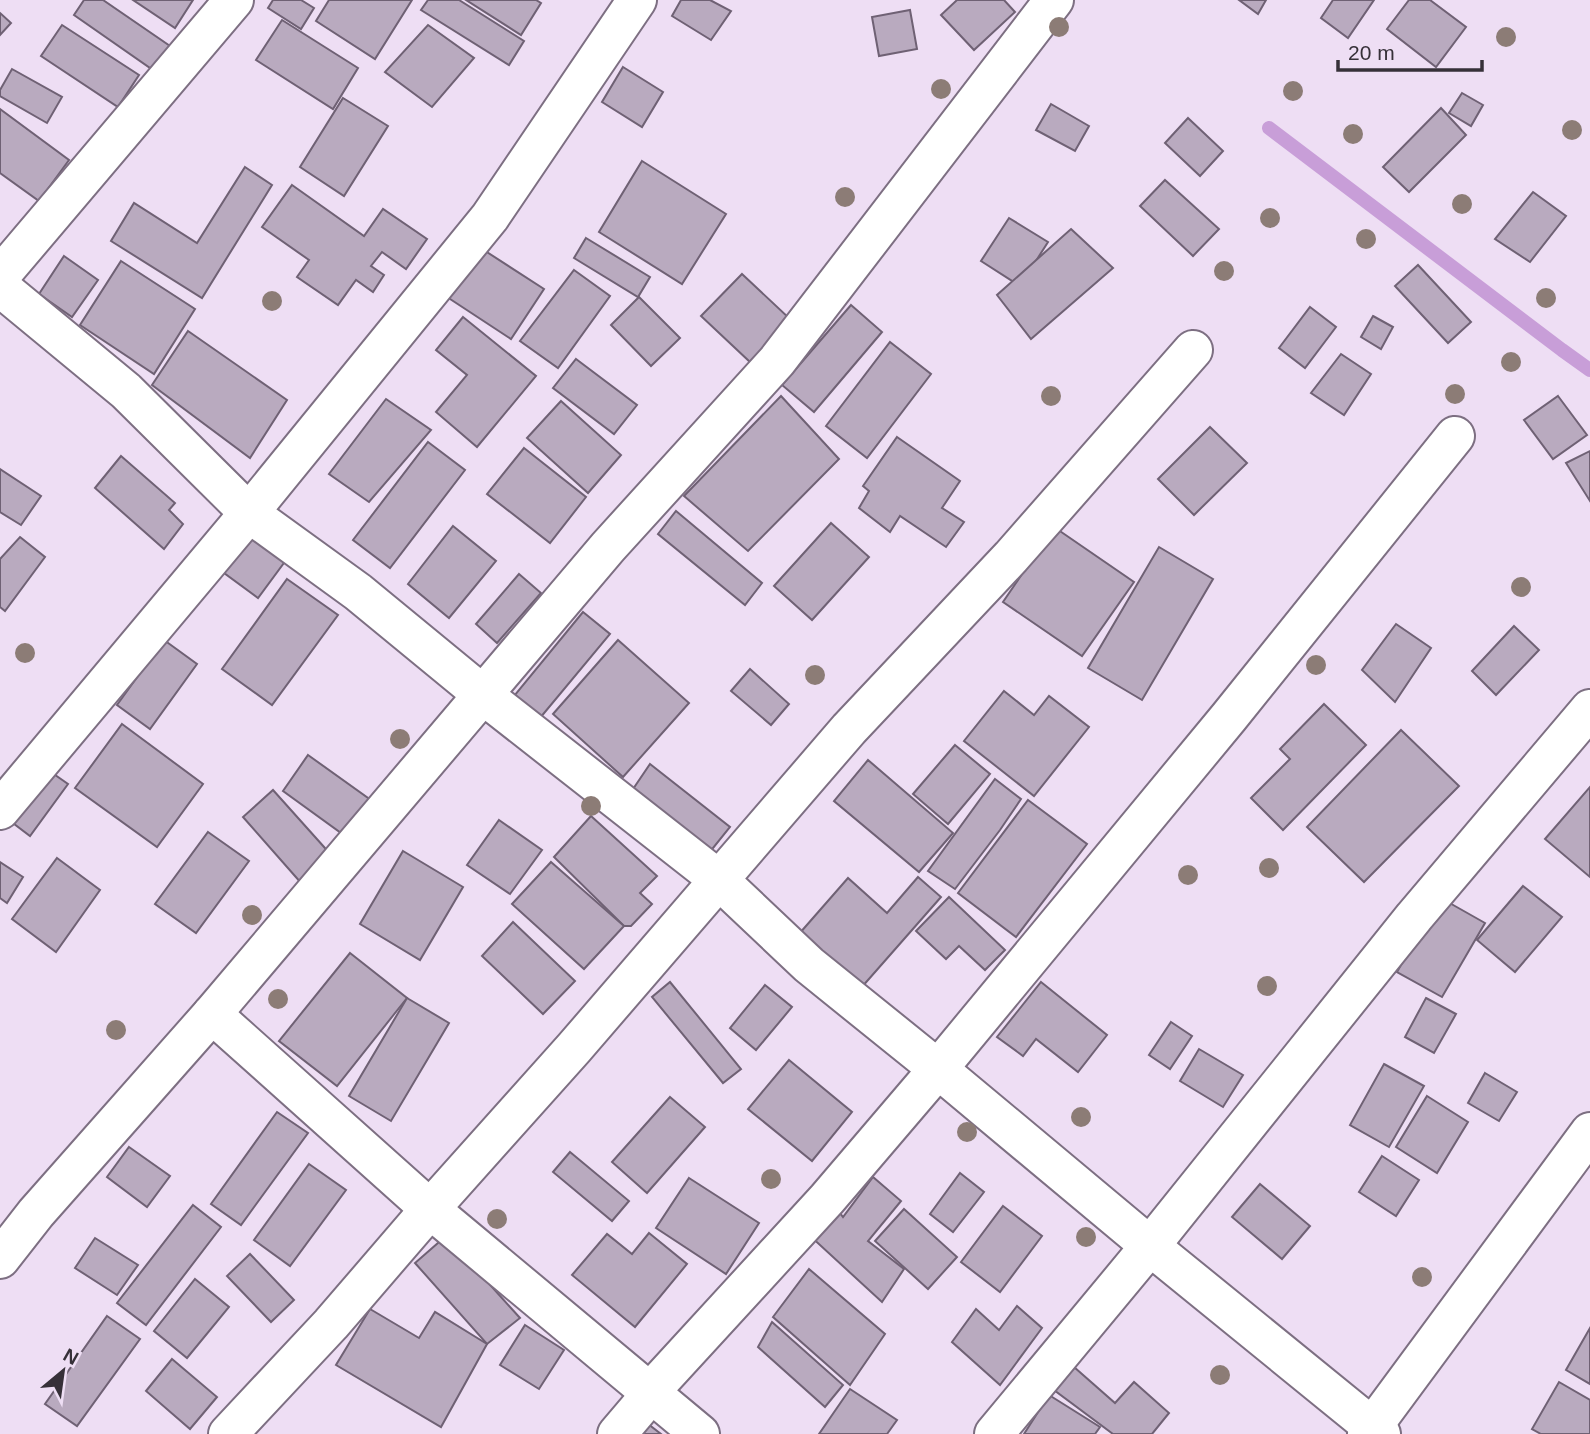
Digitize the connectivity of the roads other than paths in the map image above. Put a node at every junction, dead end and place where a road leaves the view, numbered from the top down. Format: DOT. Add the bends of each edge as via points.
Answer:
graph roads {
  1 [pos="234,0"];
  2 [pos="637,0"];
  3 [pos="1054,0"];
  4 [pos="0,276"];
  5 [pos="0,287"];
  6 [pos="1193,350"];
  7 [pos="1455,436"];
  8 [pos="249,513"];
  9 [pos="482,694"];
  10 [pos="1590,709"];
  11 [pos="0,810"];
  12 [pos="718,879"];
  13 [pos="212,1014"];
  14 [pos="937,1069"];
  15 [pos="1590,1132"];
  16 [pos="430,1209"];
  17 [pos="1150,1246"];
  18 [pos="0,1259"];
  19 [pos="649,1393"];
  20 [pos="1373,1432"];
  21 [pos="229,1434"];
  22 [pos="617,1434"];
  23 [pos="699,1434"];
  24 [pos="994,1434"];
  1 -- 4 [label="street"];
  2 -- 8 [label="street" via="490,217"];
  3 -- 9 [label="street" via="776,361"];
  5 -- 8 [label="street" via="126,391"];
  6 -- 12 [label="street"];
  7 -- 14 [label="street"];
  8 -- 9 [label="street" via="358,592"];
  8 -- 11 [label="street"];
  9 -- 12 [label="street"];
  9 -- 13 [label="street"];
  10 -- 17 [label="street" via="1414,917"];
  12 -- 14 [label="street" via="809,965"];
  12 -- 16 [label="street"];
  13 -- 16 [label="street"];
  13 -- 18 [label="street"];
  14 -- 17 [label="street"];
  14 -- 19 [label="street" via="827,1199"];
  15 -- 20 [label="street"];
  16 -- 19 [label="street"];
  16 -- 21 [label="street"];
  17 -- 20 [label="street"];
  17 -- 24 [label="street"];
  19 -- 22 [label="street"];
  19 -- 23 [label="street"];
}
